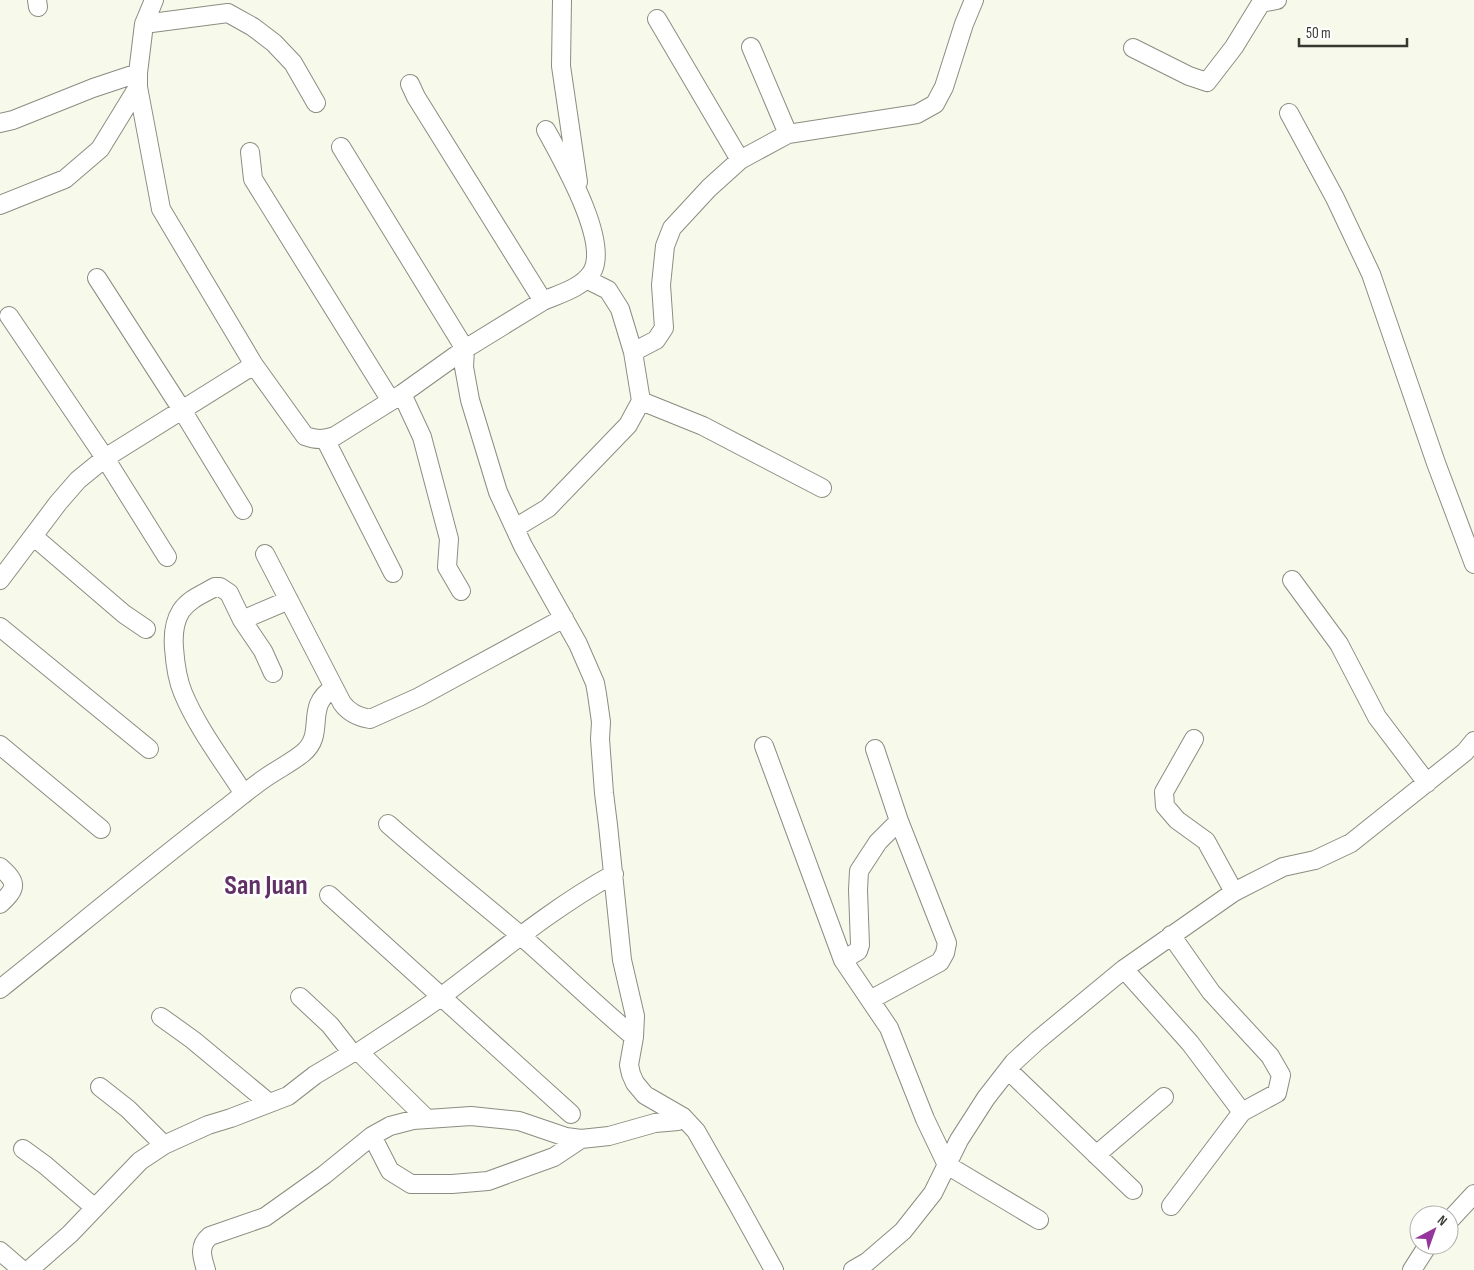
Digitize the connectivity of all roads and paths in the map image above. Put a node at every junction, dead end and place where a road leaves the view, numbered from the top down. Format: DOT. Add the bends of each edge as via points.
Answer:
graph roads {
  1 [pos="154,0"];
  2 [pos="562,0"];
  3 [pos="974,0"];
  4 [pos="1277,0"];
  5 [pos="657,19"];
  6 [pos="144,24"];
  7 [pos="751,48"];
  8 [pos="1133,48"];
  9 [pos="138,80"];
  10 [pos="410,84"];
  11 [pos="316,103"];
  12 [pos="1289,112"];
  13 [pos="0,123"];
  14 [pos="546,130"];
  15 [pos="788,134"];
  16 [pos="341,147"];
  17 [pos="250,152"];
  18 [pos="740,160"];
  19 [pos="580,195"];
  20 [pos="0,205"];
  21 [pos="97,278"];
  22 [pos="586,279"];
  23 [pos="544,302"];
  24 [pos="9,316"];
  25 [pos="465,348"];
  26 [pos="633,352"];
  27 [pos="254,365"];
  28 [pos="397,398"];
  29 [pos="641,401"];
  30 [pos="182,410"];
  31 [pos="324,439"];
  32 [pos="105,458"];
  33 [pos="822,488"];
  34 [pos="243,510"];
  35 [pos="515,528"];
  36 [pos="33,536"];
  37 [pos="265,554"];
  38 [pos="167,557"];
  39 [pos="1474,564"];
  40 [pos="394,573"];
  41 [pos="0,580"];
  42 [pos="1292,580"];
  43 [pos="461,591"];
  44 [pos="289,600"];
  45 [pos="564,618"];
  46 [pos="242,620"];
  47 [pos="0,627"];
  48 [pos="146,628"];
  49 [pos="273,673"];
  50 [pos="334,688"];
  51 [pos="1194,739"];
  52 [pos="1474,741"];
  53 [pos="0,745"];
  54 [pos="764,746"];
  55 [pos="149,749"];
  56 [pos="875,749"];
  57 [pos="1427,783"];
  58 [pos="244,794"];
  59 [pos="898,821"];
  60 [pos="388,824"];
  61 [pos="101,829"];
  62 [pos="0,867"];
  63 [pos="614,874"];
  64 [pos="1234,892"];
  65 [pos="329,895"];
  66 [pos="0,904"];
  67 [pos="1171,935"];
  68 [pos="520,936"];
  69 [pos="843,960"];
  70 [pos="1124,969"];
  71 [pos="0,989"];
  72 [pos="300,996"];
  73 [pos="441,997"];
  74 [pos="870,1000"];
  75 [pos="161,1017"];
  76 [pos="634,1037"];
  77 [pos="356,1053"];
  78 [pos="1008,1070"];
  79 [pos="100,1087"];
  80 [pos="1164,1097"];
  81 [pos="269,1104"];
  82 [pos="1242,1112"];
  83 [pos="571,1114"];
  84 [pos="683,1117"];
  85 [pos="426,1118"];
  86 [pos="372,1136"];
  87 [pos="580,1139"];
  88 [pos="164,1145"];
  89 [pos="23,1149"];
  90 [pos="1096,1155"];
  91 [pos="947,1165"];
  92 [pos="1133,1190"];
  93 [pos="1474,1194"];
  94 [pos="1171,1206"];
  95 [pos="95,1208"];
  96 [pos="1459,1210"];
  97 [pos="1039,1220"];
  98 [pos="0,1251"];
  99 [pos="1422,1255"];
  100 [pos="22,1270"];
  101 [pos="29,1270"];
  102 [pos="206,1270"];
  103 [pos="774,1270"];
  104 [pos="853,1270"];
  105 [pos="1412,1270"];
  1 -- 6 [label="street"];
  2 -- 19 [label="street" via="561,66"];
  3 -- 15 [label="street" via="935,104 917,114"];
  4 -- 8 [label="street" via="1262,3 1207,82"];
  5 -- 18 [label="street"];
  6 -- 9 [label="street"];
  6 -- 11 [label="street" via="228,13 274,42 293,63"];
  7 -- 15 [label="street"];
  9 -- 13 [label="street" via="93,88"];
  9 -- 20 [label="street" via="100,149 65,178"];
  9 -- 27 [label="street" via="161,209"];
  10 -- 23 [label="street"];
  12 -- 39 [label="street" via="1371,274"];
  14 -- 19 [label="street"];
  15 -- 18 [label="street"];
  16 -- 25 [label="street"];
  17 -- 28 [label="street" via="253,179"];
  18 -- 26 [label="street" via="672,228 665,246 661,285 664,328 656,340"];
  19 -- 22 [label="street" via="596,248 593,270"];
  21 -- 30 [label="street"];
  22 -- 23 [label="street"];
  22 -- 26 [label="street" via="608,290 620,309"];
  23 -- 25 [label="street"];
  24 -- 32 [label="street"];
  25 -- 28 [label="street"];
  25 -- 35 [label="street" via="464,367 470,400 498,492"];
  26 -- 29 [label="street"];
  27 -- 30 [label="street"];
  27 -- 31 [label="street" via="305,436"];
  28 -- 31 [label="street" via="335,436"];
  28 -- 43 [label="street" via="422,436 449,540 448,567"];
  29 -- 33 [label="street" via="703,426"];
  29 -- 35 [label="street" via="628,425 548,508"];
  30 -- 32 [label="street"];
  30 -- 34 [label="street"];
  31 -- 40 [label="street"];
  32 -- 36 [label="street" via="78,480"];
  32 -- 38 [label="street"];
  35 -- 45 [label="street"];
  36 -- 41 [label="street"];
  36 -- 48 [label="street" via="124,614"];
  37 -- 44 [label="street"];
  42 -- 57 [label="street" via="1338,644 1377,717"];
  44 -- 46 [label="street"];
  44 -- 50 [label="street"];
  45 -- 50 [label="street" via="418,697 370,719 356,716 345,708"];
  45 -- 63 [label="street" via="595,683"];
  46 -- 49 [label="street"];
  46 -- 58 [label="street" via="229,593 215,587 192,600 181,611 174,626 174,642 182,692"];
  47 -- 55 [label="street"];
  50 -- 58 [label="street" via="324,695 317,707 315,733 310,747"];
  51 -- 64 [label="street" via="1164,792 1165,806 1177,820 1206,841"];
  52 -- 57 [label="street"];
  53 -- 61 [label="street"];
  54 -- 69 [label="street"];
  56 -- 59 [label="street"];
  57 -- 64 [label="street" via="1351,843 1314,860 1283,867"];
  58 -- 71 [label="street"];
  59 -- 69 [label="street" via="878,842 859,871 860,946 858,951"];
  59 -- 74 [label="street" via="947,943 946,952 940,962"];
  60 -- 68 [label="street"];
  62 -- 66 [label="street" via="12,878 14,886 11,894"];
  63 -- 68 [label="street" via="585,890"];
  63 -- 76 [label="street" via="622,960 634,1016"];
  64 -- 67 [label="street"];
  65 -- 73 [label="street"];
  67 -- 70 [label="street"];
  67 -- 82 [label="street" via="1210,992 1270,1056 1282,1075 1277,1094"];
  68 -- 73 [label="street"];
  68 -- 76 [label="street"];
  69 -- 74 [label="street"];
  70 -- 78 [label="street" via="1038,1040"];
  70 -- 82 [label="street" via="1190,1043"];
  72 -- 77 [label="street"];
  73 -- 77 [label="street"];
  73 -- 83 [label="street"];
  74 -- 91 [label="street" via="889,1028"];
  75 -- 81 [label="street"];
  76 -- 84 [label="street" via="630,1065 635,1083 645,1096"];
  77 -- 81 [label="street" via="315,1075 288,1096"];
  77 -- 85 [label="street"];
  78 -- 90 [label="street"];
  78 -- 91 [label="street" via="986,1098"];
  79 -- 88 [label="street"];
  80 -- 90 [label="street"];
  81 -- 88 [label="street" via="208,1125"];
  82 -- 94 [label="street"];
  84 -- 87 [label="street" via="678,1121 654,1123 609,1136"];
  84 -- 103 [label="street" via="703,1141"];
  85 -- 86 [label="street" via="400,1122"];
  85 -- 87 [label="street" via="471,1116 519,1121"];
  86 -- 87 [label="street" via="390,1171 411,1184 488,1181 554,1157"];
  86 -- 102 [label="street" via="265,1217 210,1236 202,1249"];
  88 -- 95 [label="street" via="140,1162"];
  89 -- 95 [label="street"];
  90 -- 92 [label="street"];
  91 -- 97 [label="street"];
  91 -- 104 [label="street" via="933,1193 903,1231"];
  93 -- 96 [label="street"];
  95 -- 101 [label="street"];
  98 -- 100 [label="street"];
  99 -- 105 [label="street"];
}
